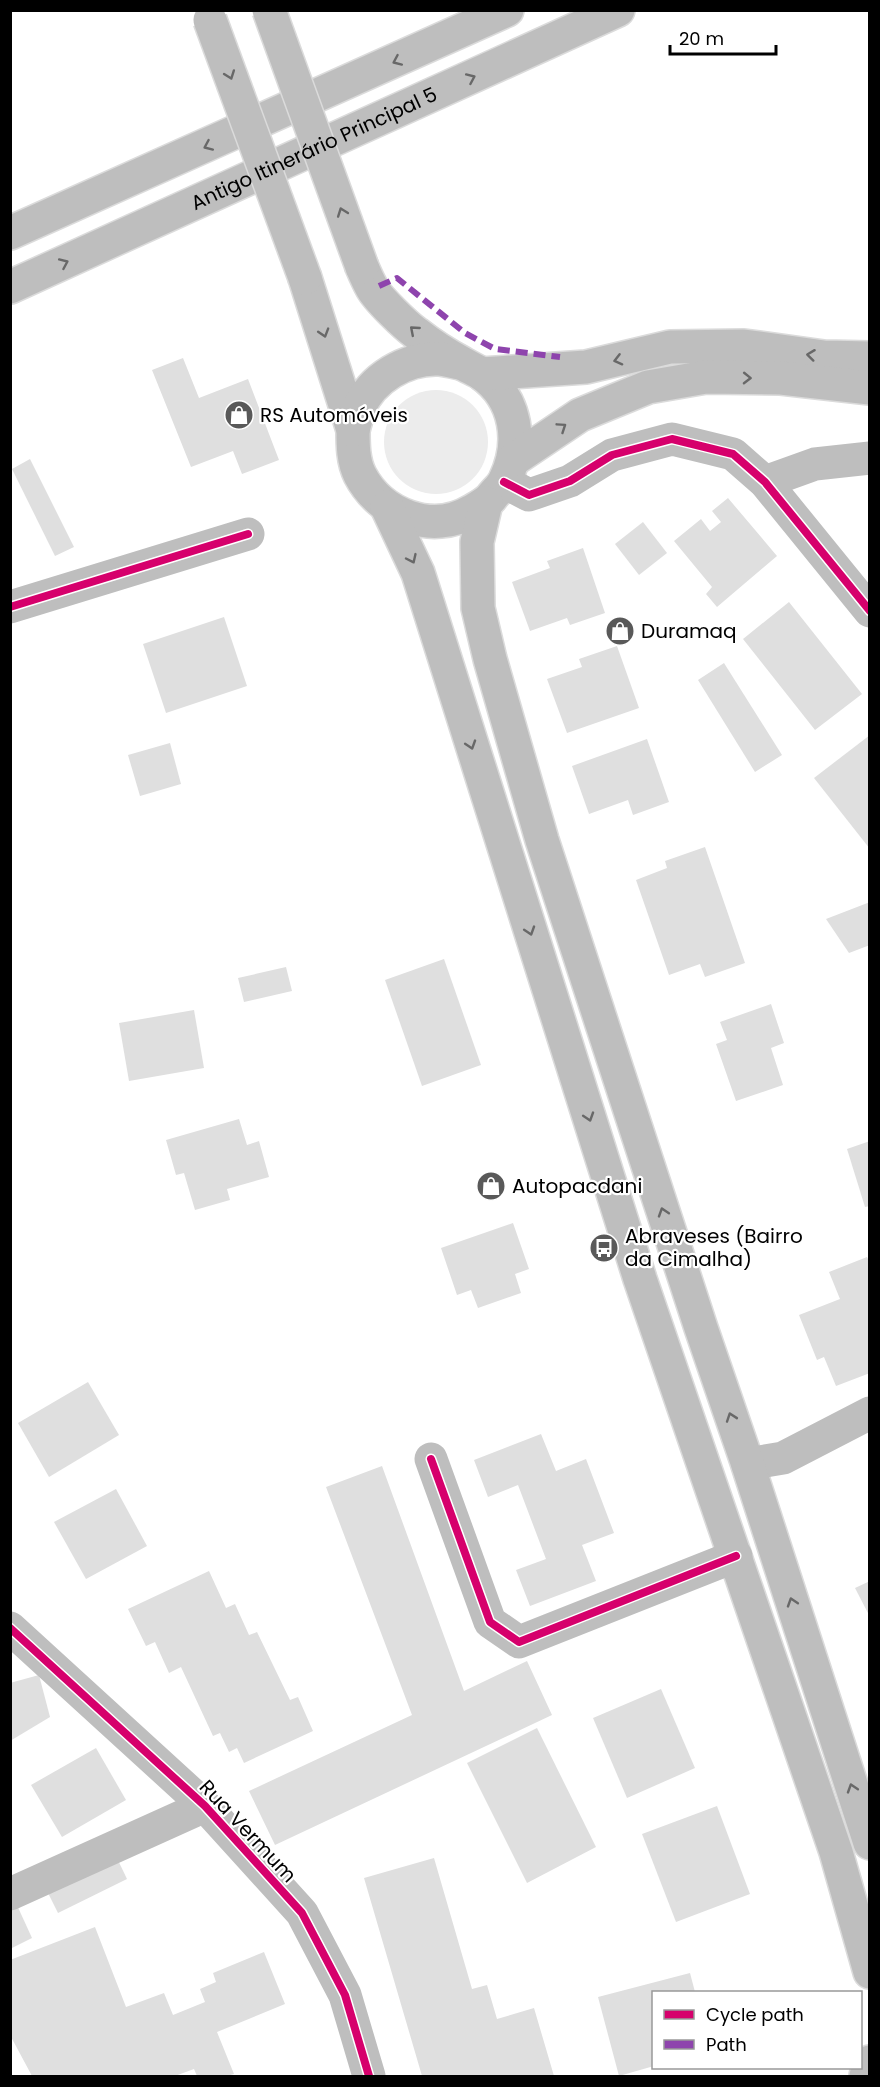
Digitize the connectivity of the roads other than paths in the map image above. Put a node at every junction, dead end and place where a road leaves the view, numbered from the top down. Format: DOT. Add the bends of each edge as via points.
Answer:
graph roads {
  1 [pos="269,10"];
  2 [pos="507,10"];
  3 [pos="618,10"];
  4 [pos="208,15"];
  5 [pos="10,233"];
  6 [pos="10,287"];
  7 [pos="870,358"];
  8 [pos="472,369"];
  9 [pos="870,388"];
  10 [pos="353,430"];
  11 [pos="870,458"];
  12 [pos="501,482"];
  13 [pos="765,482"];
  14 [pos="387,507"];
  15 [pos="248,534"];
  16 [pos="10,608"];
  17 [pos="870,611"];
  18 [pos="870,1413"];
  19 [pos="431,1459"];
  20 [pos="748,1464"];
  21 [pos="736,1556"];
  22 [pos="16,1642"];
  23 [pos="205,1806"];
  24 [pos="870,1843"];
  25 [pos="10,1894"];
  26 [pos="870,1972"];
  27 [pos="870,2062"];
  28 [pos="369,2076"];
  29 [pos="866,2076"];
  8 -- 1 [label="main road, one-way, bridge" via="415,332 372,289"];
  2 -- 5 [label="main road, one-way"];
  6 -- 3 [label="main road, Antigo Itinerário Principal 5, one-way"];
  4 -- 10 [label="main road, one-way, bridge" via="305,278"];
  7 -- 8 [label="main road, one-way" via="824,357 744,346 670,347 586,367"];
  8 -- 10 [label="main road" via="437,359 413,362 391,371 368,393"];
  8 -- 12 [label="main road" via="500,391 511,412 516,436"];
  12 -- 9 [label="main road, one-way" via="580,415 648,387 706,377 782,378"];
  10 -- 14 [label="main road" via="353,452 359,473"];
  11 -- 13 [label="main road" via="815,464"];
  12 -- 13 [label="main road" via="529,495 570,481 612,455 672,439 733,454"];
  12 -- 14 [label="main road" via="463,516 437,522 411,518"];
  20 -- 12 [label="main road, one-way" via="546,851 490,659 478,608 477,542"];
  13 -- 17 [label="main road"];
  14 -- 21 [label="main road, one-way" via="418,573 634,1260"];
  15 -- 16 [label="main road"];
  18 -- 20 [label="main road" via="783,1458"];
  19 -- 21 [label="main road" via="490,1622 519,1642"];
  24 -- 20 [label="main road, one-way"];
  21 -- 26 [label="main road" via="836,1852"];
  22 -- 23 [label="main road, Rua Vermum"];
  23 -- 25 [label="main road"];
  23 -- 28 [label="main road, Rua Vermum" via="302,1913 345,1995"];
  27 -- 29 [label="main road"];
}
